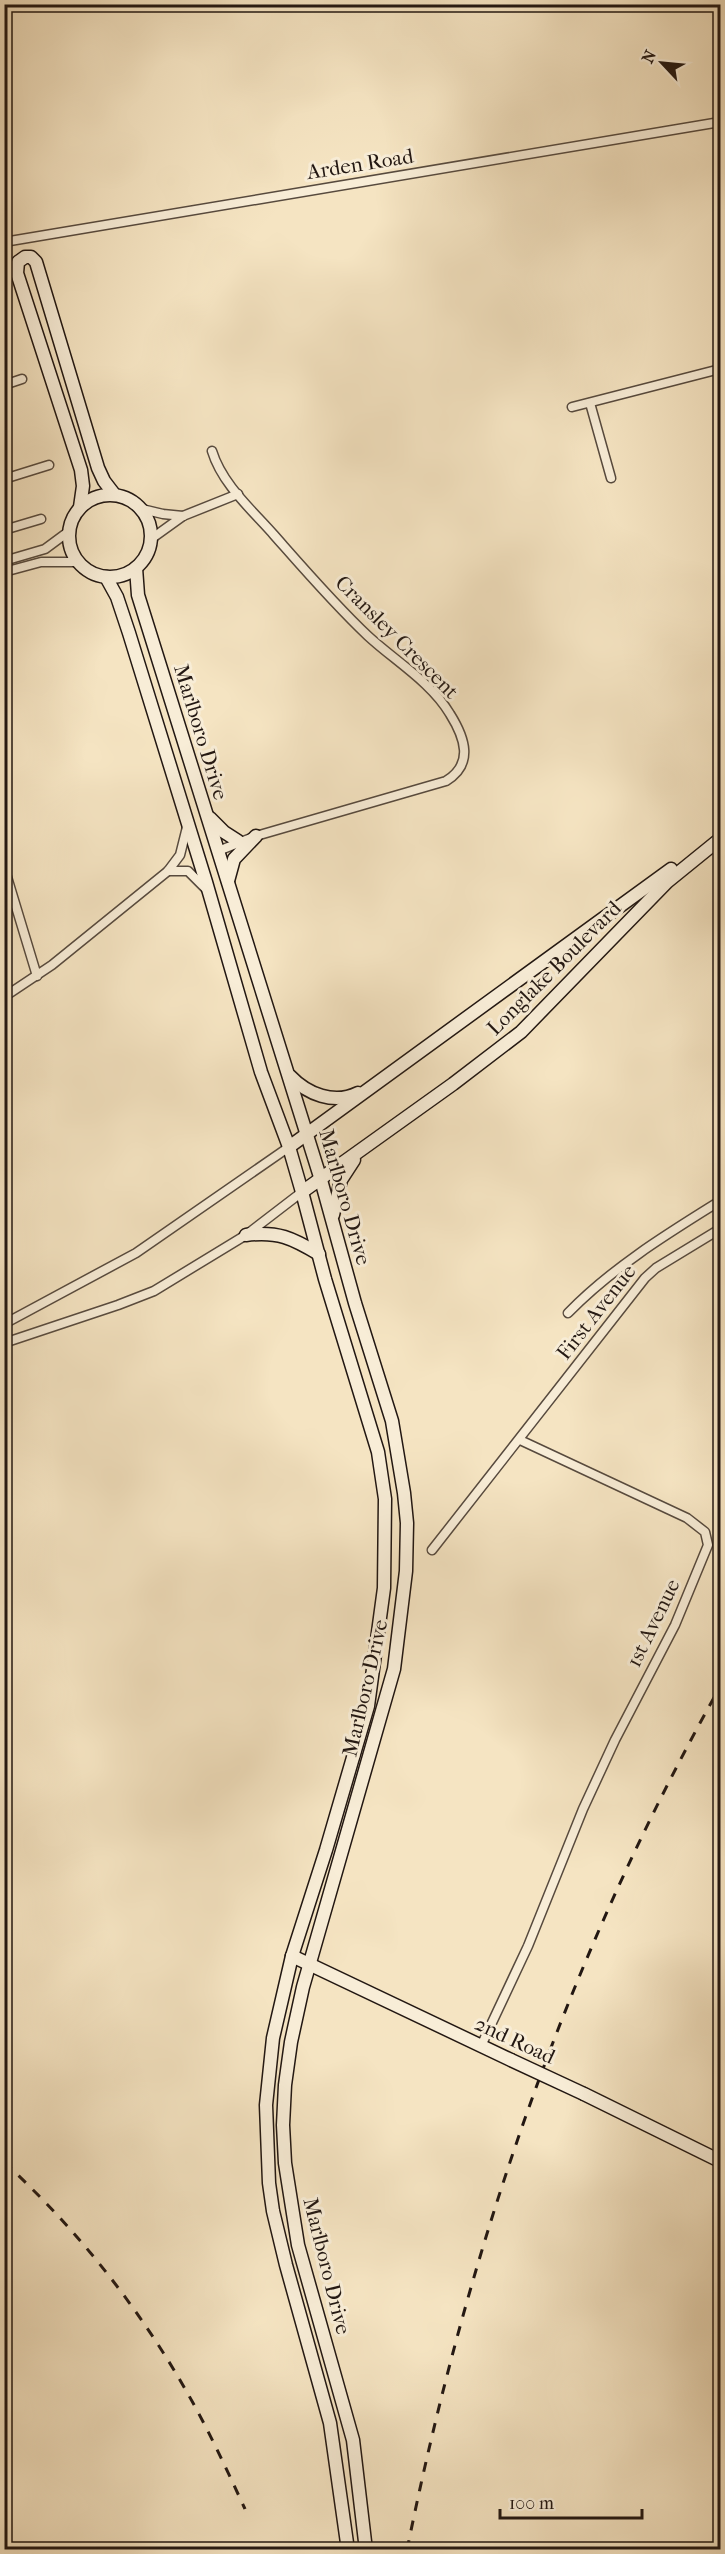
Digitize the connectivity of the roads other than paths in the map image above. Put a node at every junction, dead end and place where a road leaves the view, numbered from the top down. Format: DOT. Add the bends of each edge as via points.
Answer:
graph roads {
  1 [pos="720,122"];
  2 [pos="4,242"];
  3 [pos="720,369"];
  4 [pos="22,379"];
  5 [pos="4,385"];
  6 [pos="590,403"];
  7 [pos="572,407"];
  8 [pos="212,452"];
  9 [pos="49,465"];
  10 [pos="611,478"];
  11 [pos="4,479"];
  12 [pos="114,494"];
  13 [pos="238,494"];
  14 [pos="80,507"];
  15 [pos="142,509"];
  16 [pos="183,516"];
  17 [pos="41,519"];
  18 [pos="4,530"];
  19 [pos="68,532"];
  20 [pos="151,539"];
  21 [pos="4,561"];
  22 [pos="78,562"];
  23 [pos="136,568"];
  24 [pos="4,572"];
  25 [pos="106,577"];
  26 [pos="207,815"];
  27 [pos="188,827"];
  28 [pos="720,834"];
  29 [pos="256,836"];
  30 [pos="720,839"];
  31 [pos="238,842"];
  32 [pos="218,851"];
  33 [pos="4,867"];
  34 [pos="168,871"];
  35 [pos="665,879"];
  36 [pos="228,881"];
  37 [pos="208,887"];
  38 [pos="38,976"];
  39 [pos="4,996"];
  40 [pos="289,1075"];
  41 [pos="374,1086"];
  42 [pos="306,1134"];
  43 [pos="289,1147"];
  44 [pos="362,1150"];
  45 [pos="321,1180"];
  46 [pos="302,1192"];
  47 [pos="720,1201"];
  48 [pos="332,1221"];
  49 [pos="720,1229"];
  50 [pos="246,1235"];
  51 [pos="319,1254"];
  52 [pos="568,1313"];
  53 [pos="4,1324"];
  54 [pos="4,1343"];
  55 [pos="520,1440"];
  56 [pos="432,1550"];
  57 [pos="292,1956"];
  58 [pos="310,1965"];
  59 [pos="481,2046"];
  60 [pos="720,2161"];
  61 [pos="347,2535"];
  62 [pos="339,2550"];
  63 [pos="348,2550"];
  64 [pos="366,2550"];
  1 -- 2 [label="street, Arden Road"];
  3 -- 6 [label="street"];
  4 -- 5 [label="street"];
  6 -- 7 [label="street"];
  6 -- 10 [label="street"];
  8 -- 13 [label="street, Cransley Crescent"];
  9 -- 11 [label="street"];
  12 -- 14 [label="main road" via="97,495"];
  12 -- 14 [label="main road" via="98,468 36,262 25,257 18,262 17,273 81,470"];
  12 -- 15 [label="main road" via="129,498"];
  13 -- 16 [label="street"];
  13 -- 29 [label="street, Cransley Crescent" via="353,621 443,703 457,728 465,758 462,768 446,781"];
  14 -- 19 [label="main road"];
  15 -- 16 [label="street"];
  15 -- 20 [label="main road" via="150,523"];
  16 -- 20 [label="street"];
  17 -- 18 [label="street"];
  19 -- 21 [label="street" via="45,549"];
  19 -- 22 [label="main road" via="70,548"];
  20 -- 23 [label="main road" via="147,555"];
  22 -- 24 [label="street" via="41,562"];
  22 -- 25 [label="main road" via="90,573"];
  23 -- 25 [label="main road" via="122,576"];
  23 -- 26 [label="main road, Marlboro Drive" via="138,595"];
  25 -- 27 [label="main road, Marlboro Drive" via="129,633"];
  26 -- 31 [label="main road"];
  26 -- 32 [label="main road, Marlboro Drive"];
  27 -- 34 [label="street" via="180,855"];
  27 -- 37 [label="main road, Marlboro Drive"];
  28 -- 35 [label="main road, Longlake Boulevard"];
  29 -- 31 [label="street, Cransley Crescent"];
  29 -- 36 [label="main road" via="234,859"];
  30 -- 35 [label="main road, Longlake Boulevard"];
  31 -- 32 [label="street, Cransley Crescent"];
  32 -- 36 [label="main road, Marlboro Drive"];
  32 -- 37 [label="main road" via="208,865"];
  33 -- 38 [label="street"];
  34 -- 37 [label="street" via="188,871"];
  34 -- 38 [label="street"];
  35 -- 41 [label="main road, Longlake Boulevard"];
  35 -- 44 [label="main road, Longlake Boulevard" via="521,1032"];
  36 -- 40 [label="main road, Marlboro Drive"];
  37 -- 43 [label="main road, Marlboro Drive" via="261,1072"];
  38 -- 39 [label="street"];
  40 -- 41 [label="main road" via="299,1086 323,1096 352,1096"];
  40 -- 42 [label="main road, Marlboro Drive"];
  41 -- 42 [label="main road, Longlake Boulevard"];
  42 -- 43 [label="main road, Longlake Boulevard"];
  42 -- 45 [label="main road, Marlboro Drive"];
  43 -- 46 [label="main road, Marlboro Drive"];
  43 -- 53 [label="street" via="136,1253"];
  44 -- 45 [label="main road, Longlake Boulevard"];
  44 -- 48 [label="main road" via="341,1180"];
  45 -- 46 [label="main road, Longlake Boulevard"];
  45 -- 48 [label="main road, Marlboro Drive"];
  46 -- 50 [label="street"];
  46 -- 51 [label="main road, Marlboro Drive"];
  47 -- 52 [label="street" via="621,1266"];
  48 -- 58 [label="main road, Marlboro Drive" via="392,1421 405,1503 406,1571 394,1669"];
  49 -- 55 [label="street, First Avenue" via="650,1272"];
  50 -- 51 [label="main road" via="286,1237"];
  50 -- 54 [label="street" via="154,1291"];
  51 -- 57 [label="main road, Marlboro Drive" via="378,1452 385,1499 386,1548 368,1706"];
  55 -- 56 [label="street"];
  55 -- 59 [label="street, 1st Avenue" via="687,1518 705,1532 708,1545 675,1625 583,1809 528,1946"];
  57 -- 58 [label="main road, 2nd Road"];
  57 -- 61 [label="main road, Marlboro Drive" via="268,2071 269,2183 283,2254 330,2423"];
  58 -- 59 [label="main road, 2nd Road"];
  58 -- 64 [label="main road, Marlboro Drive" via="297,2011 285,2085 283,2126 288,2191 298,2245 353,2440"];
  59 -- 60 [label="main road, 2nd Road, bridge"];
  61 -- 62 [label="main road"];
  61 -- 63 [label="main road, Marlboro Drive"];
}
